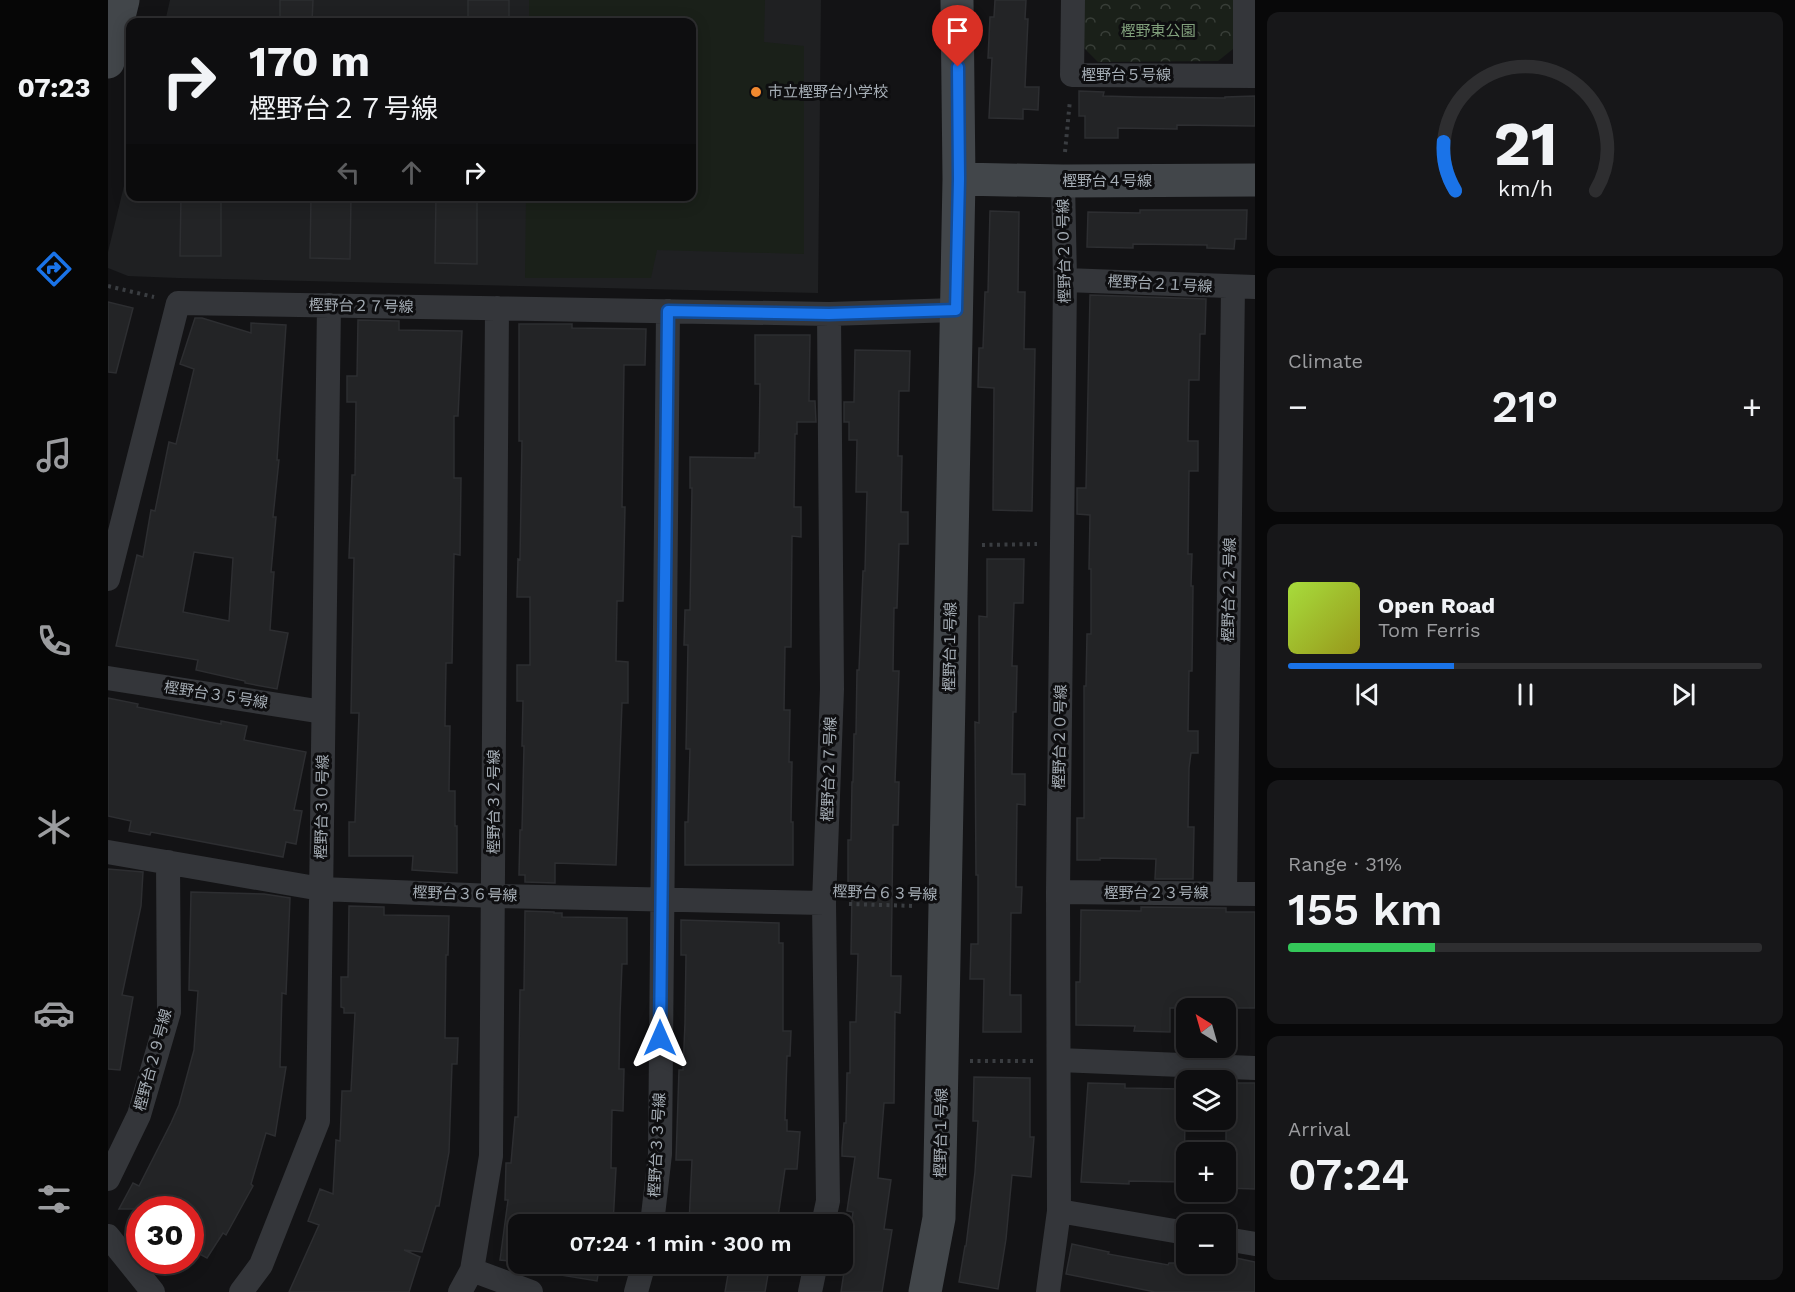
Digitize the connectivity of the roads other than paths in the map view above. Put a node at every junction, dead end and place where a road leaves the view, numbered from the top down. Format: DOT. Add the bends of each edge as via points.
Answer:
graph roads {
  1 [pos="123,0"];
  2 [pos="957,0"];
  3 [pos="1073,0"];
  4 [pos="1245,0"];
  5 [pos="108,62"];
  6 [pos="1250,76"];
  7 [pos="959,179"];
  8 [pos="1255,180"];
  9 [pos="1063,181"];
  10 [pos="1065,280"];
  11 [pos="1244,287"];
  12 [pos="329,305"];
  13 [pos="496,308"];
  14 [pos="956,310"];
  15 [pos="668,311"];
  16 [pos="829,314"];
  17 [pos="108,579"];
  18 [pos="108,678"];
  19 [pos="323,712"];
  20 [pos="108,852"];
  21 [pos="168,862"];
  22 [pos="321,888"];
  23 [pos="1058,892"];
  24 [pos="1225,893"];
  25 [pos="1255,894"];
  26 [pos="494,896"];
  27 [pos="661,899"];
  28 [pos="824,903"];
  29 [pos="1059,1060"];
  30 [pos="1255,1068"];
  31 [pos="108,1179"];
  32 [pos="1059,1211"];
  33 [pos="653,1214"];
  34 [pos="825,1214"];
  35 [pos="1176,1231"];
  36 [pos="108,1236"];
  37 [pos="1236,1241"];
  38 [pos="1255,1244"];
  39 [pos="472,1270"];
  40 [pos="641,1274"];
  41 [pos="814,1274"];
  42 [pos="153,1292"];
  43 [pos="241,1292"];
  44 [pos="460,1292"];
  45 [pos="531,1292"];
  46 [pos="636,1292"];
  47 [pos="810,1292"];
  48 [pos="925,1292"];
  49 [pos="1048,1292"];
  1 -- 5 [label="street"];
  2 -- 7 [label="street, 樫野台１号線"];
  3 -- 6 [label="street, 樫野台５号線" via="1072,75"];
  4 -- 6 [label="street"];
  7 -- 9 [label="street, 樫野台４号線"];
  7 -- 14 [label="street, 樫野台１号線"];
  8 -- 9 [label="street, 樫野台４号線"];
  9 -- 10 [label="street, 樫野台２０号線"];
  10 -- 11 [label="street, 樫野台２１号線"];
  10 -- 23 [label="street, 樫野台２０号線"];
  11 -- 24 [label="street, 樫野台２２号線"];
  12 -- 13 [label="street, 樫野台２７号線"];
  12 -- 17 [label="street, 樫野台２７号線" via="178,303"];
  12 -- 19 [label="street, 樫野台３０号線"];
  13 -- 15 [label="street, 樫野台２７号線"];
  13 -- 26 [label="street, 樫野台３２号線"];
  14 -- 16 [label="street, 樫野台２７号線"];
  14 -- 48 [label="street, 樫野台１号線" via="939,1218"];
  15 -- 16 [label="street, 樫野台２７号線"];
  15 -- 27 [label="street, 樫野台３３号線"];
  16 -- 28 [label="street, 樫野台２７号線" via="832,689"];
  18 -- 19 [label="street, 樫野台３５号線"];
  19 -- 22 [label="street, 樫野台３０号線"];
  20 -- 21 [label="street, 樫野台３６号線"];
  21 -- 22 [label="street, 樫野台３６号線"];
  21 -- 31 [label="street, 樫野台２９号線" via="169,1012 139,1115"];
  22 -- 26 [label="street, 樫野台３６号線"];
  22 -- 43 [label="street, 樫野台３０号線" via="318,1121 261,1265"];
  23 -- 24 [label="street, 樫野台２３号線"];
  23 -- 29 [label="street, 樫野台２０号線"];
  24 -- 25 [label="street, 樫野台２３号線"];
  26 -- 27 [label="street, 樫野台３６号線"];
  26 -- 39 [label="street, 樫野台３２号線" via="491,1156"];
  27 -- 28 [label="street, 樫野台３６号線"];
  27 -- 33 [label="street, 樫野台３３号線" via="660,1154"];
  28 -- 34 [label="street, 樫野台２７号線"];
  29 -- 30 [label="street"];
  29 -- 32 [label="street, 樫野台２０号線"];
  32 -- 35 [label="street"];
  32 -- 49 [label="street, 樫野台２０号線"];
  36 -- 42 [label="street"];
  37 -- 38 [label="street"];
  39 -- 44 [label="street, 樫野台３２号線"];
  39 -- 45 [label="street"];
  40 -- 46 [label="street"];
  41 -- 47 [label="street"];
}
